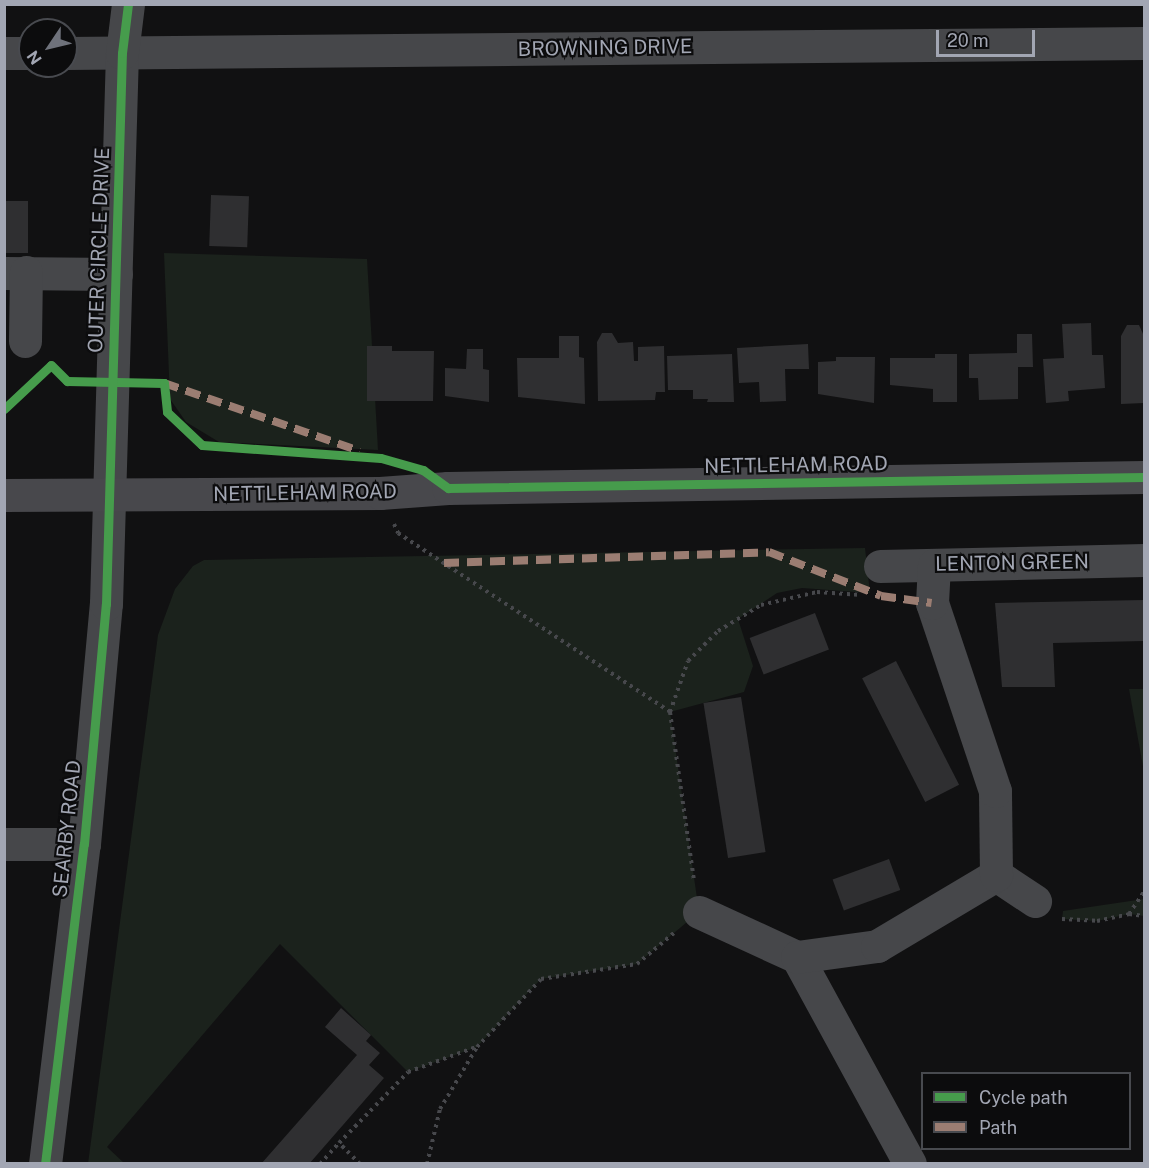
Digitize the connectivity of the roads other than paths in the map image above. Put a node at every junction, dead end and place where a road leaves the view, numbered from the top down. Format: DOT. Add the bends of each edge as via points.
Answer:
graph roads {
  1 [pos="128,4"];
  2 [pos="1144,43"];
  3 [pos="78,53"];
  4 [pos="123,53"];
  5 [pos="15,272"];
  6 [pos="116,274"];
  7 [pos="25,341"];
  8 [pos="1144,477"];
  9 [pos="4,495"];
  10 [pos="109,496"];
  11 [pos="1144,560"];
  12 [pos="934,565"];
  13 [pos="875,581"];
  14 [pos="4,844"];
  15 [pos="84,844"];
  16 [pos="996,875"];
  17 [pos="1035,901"];
  18 [pos="699,912"];
  19 [pos="796,957"];
  20 [pos="45,1164"];
  21 [pos="910,1164"];
  1 -- 4 [label="street, OUTER CIRCLE DRIVE"];
  2 -- 4 [label="street, BROWNING DRIVE"];
  3 -- 4 [label="street, BROWNING DRIVE"];
  4 -- 6 [label="street, OUTER CIRCLE DRIVE"];
  5 -- 6 [label="street"];
  5 -- 7 [label="street"];
  6 -- 10 [label="street, OUTER CIRCLE DRIVE"];
  8 -- 10 [label="main road, NETTLEHAM ROAD"];
  9 -- 10 [label="main road, NETTLEHAM ROAD"];
  10 -- 15 [label="street, SEARBY ROAD" via="106,604"];
  11 -- 12 [label="street, LENTON GREEN"];
  12 -- 13 [label="street, LENTON GREEN"];
  12 -- 16 [label="street" via="932,603 996,791"];
  14 -- 15 [label="street"];
  15 -- 20 [label="street, SEARBY ROAD"];
  16 -- 17 [label="street"];
  16 -- 19 [label="street" via="877,946"];
  18 -- 19 [label="street"];
  19 -- 21 [label="street"];
}
